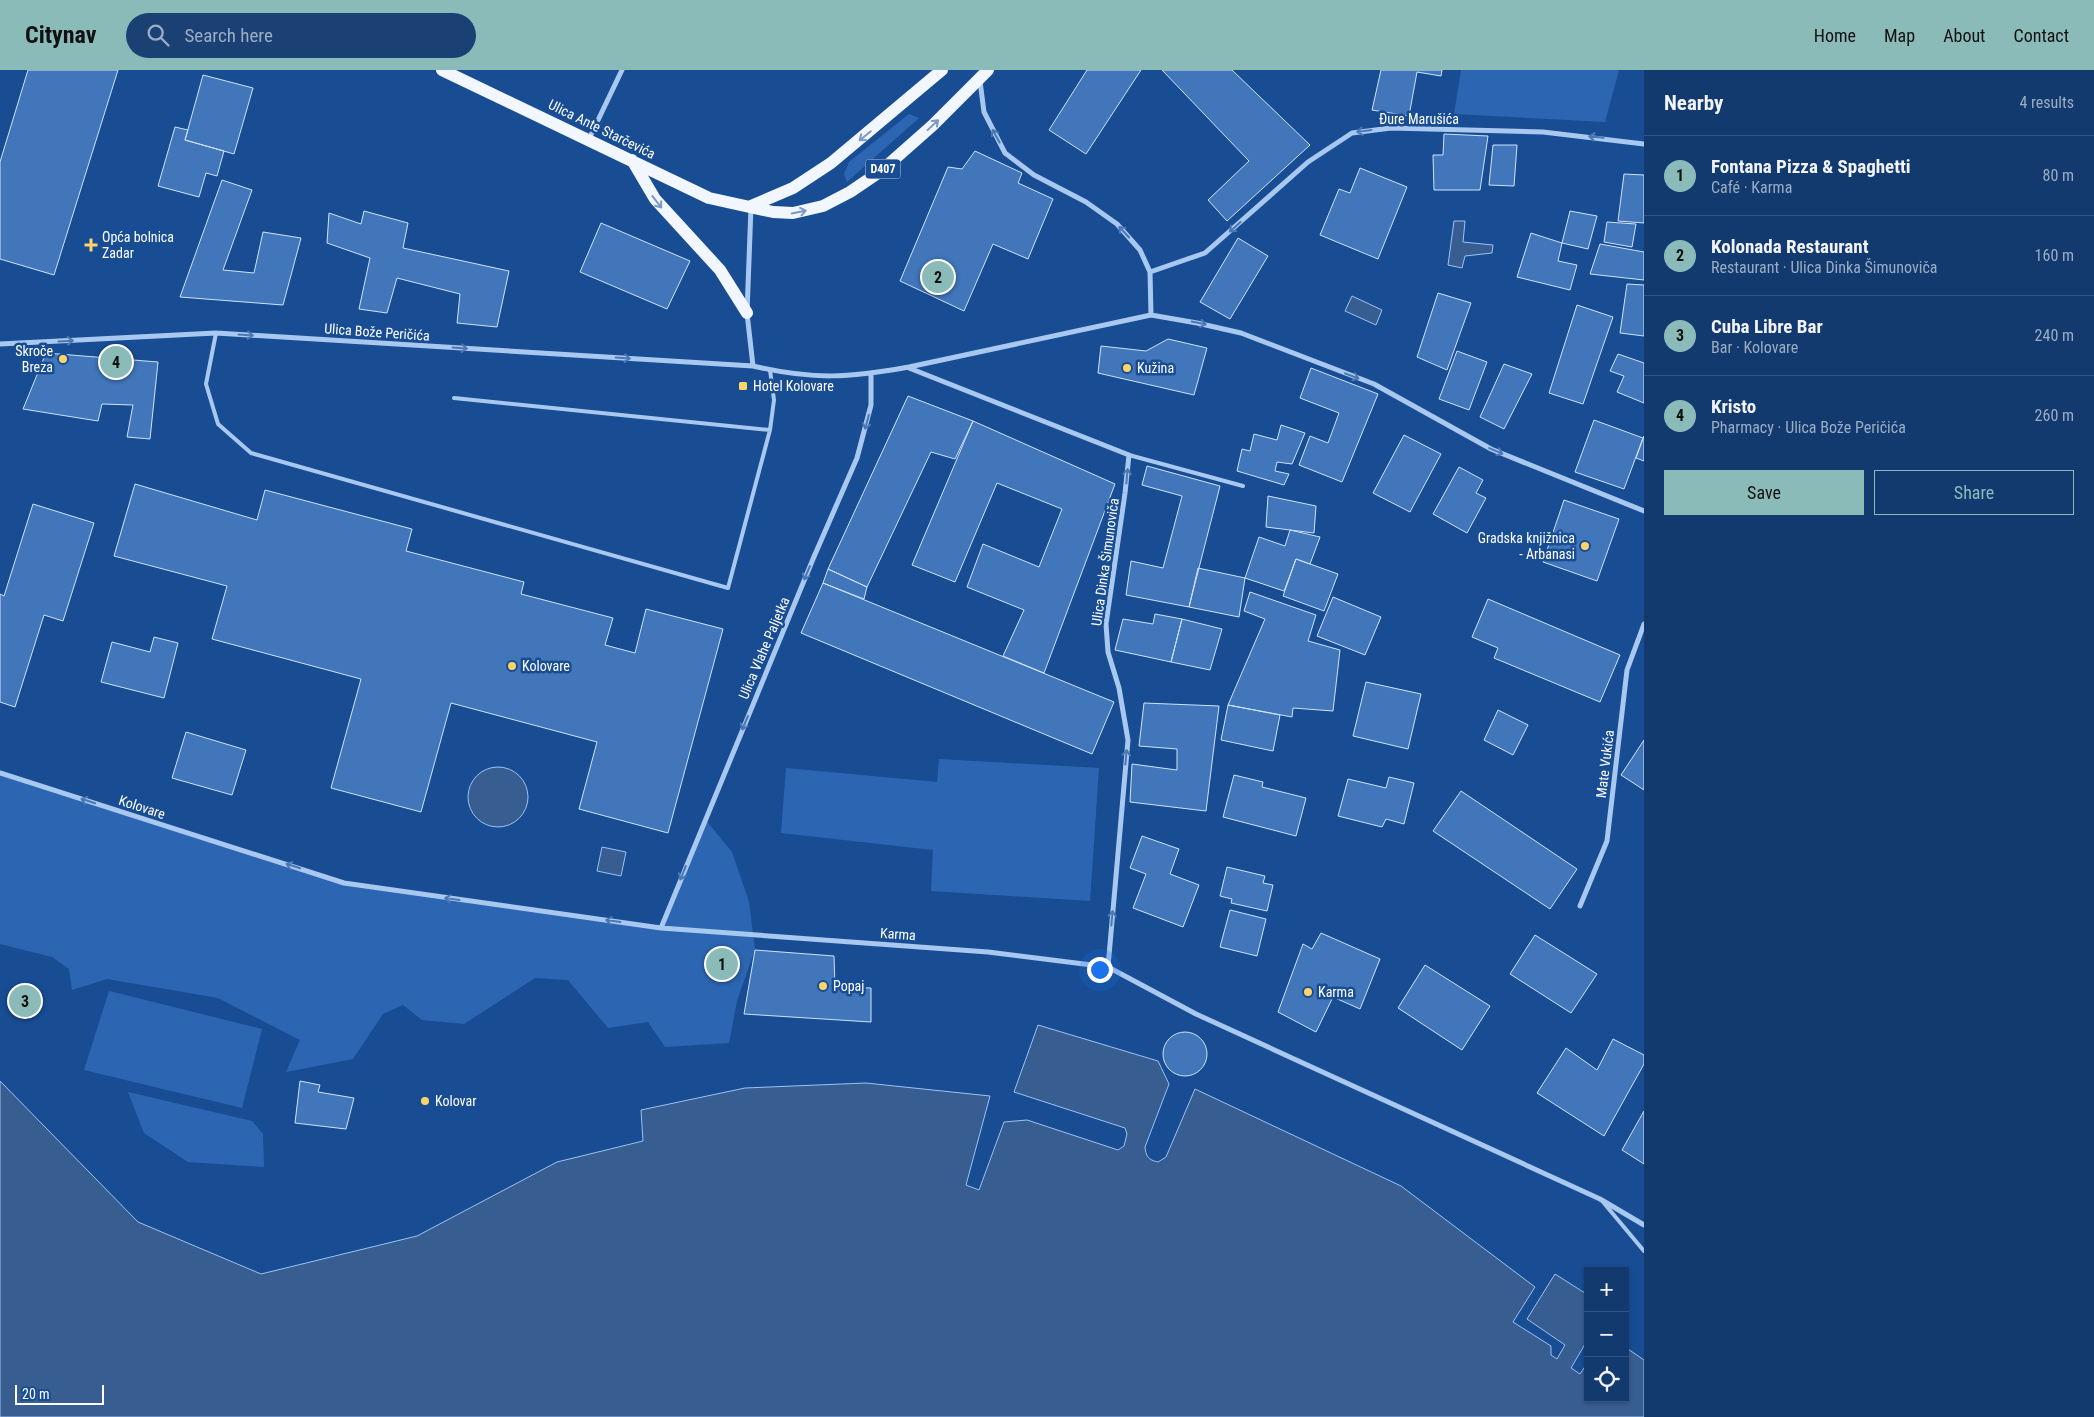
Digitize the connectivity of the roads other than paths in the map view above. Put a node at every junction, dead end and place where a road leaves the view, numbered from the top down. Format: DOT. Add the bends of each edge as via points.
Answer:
graph roads {
  1 [pos="442,70"];
  2 [pos="622,70"];
  3 [pos="942,70"];
  4 [pos="984,74"];
  5 [pos="589,139"];
  6 [pos="1644,144"];
  7 [pos="632,160"];
  8 [pos="751,206"];
  9 [pos="1150,272"];
  10 [pos="747,313"];
  11 [pos="1151,314"];
  12 [pos="216,333"];
  13 [pos="0,344"];
  14 [pos="753,366"];
  15 [pos="909,367"];
  16 [pos="770,370"];
  17 [pos="872,374"];
  18 [pos="454,398"];
  19 [pos="770,430"];
  20 [pos="1129,455"];
  21 [pos="1243,486"];
  22 [pos="1644,510"];
  23 [pos="1644,624"];
  24 [pos="0,773"];
  25 [pos="1580,906"];
  26 [pos="661,928"];
  27 [pos="1108,967"];
  28 [pos="1600,1199"];
  29 [pos="1644,1225"];
  30 [pos="1644,1251"];
  1 -- 5 [label="main road, Ulica Ante Starčevića / D407"];
  2 -- 5 [label="street"];
  3 -- 8 [label="main road, D407, one-way" via="831,164 793,188"];
  8 -- 4 [label="main road, Ulica Ante Starčevića / D407, one-way" via="793,214 823,206 850,192 881,172"];
  9 -- 4 [label="street, one-way" via="1140,250 1116,224 1086,202 1034,176 1005,153 984,112"];
  5 -- 7 [label="main road, Ulica Ante Starčevića / D407"];
  6 -- 9 [label="street, Đure Marušića, one-way" via="1543,132 1391,128 1352,133 1308,162 1205,253"];
  7 -- 8 [label="main road, Ulica Ante Starčevića / D407" via="709,198"];
  7 -- 10 [label="main road, one-way" via="655,199 720,270"];
  8 -- 10 [label="street"];
  9 -- 11 [label="street"];
  10 -- 14 [label="street"];
  11 -- 15 [label="street, Ulica Bože Peričića"];
  11 -- 22 [label="street, one-way" via="1240,333 1374,384 1491,449"];
  13 -- 12 [label="street, Ulica Bože Peričića, one-way"];
  12 -- 14 [label="street, Ulica Bože Peričića, one-way"];
  12 -- 19 [label="lane" via="206,384 218,424 251,453 728,588"];
  14 -- 16 [label="street, Ulica Bože Peričića"];
  15 -- 17 [label="street, Ulica Bože Peričića"];
  15 -- 20 [label="street"];
  16 -- 17 [label="street, Ulica Bože Peričića" via="828,378"];
  16 -- 19 [label="lane" via="774,400"];
  17 -- 26 [label="street, Ulica Vlahe Paljetka, one-way" via="871,405 857,458"];
  18 -- 19 [label="lane"];
  20 -- 21 [label="lane"];
  27 -- 20 [label="street, Ulica Dinka Šimunoviča, one-way" via="1128,740 1108,652 1106,624"];
  23 -- 25 [label="street, Mate Vukića" via="1627,670 1606,842"];
  26 -- 24 [label="street, Kolovare, one-way" via="344,882"];
  26 -- 27 [label="street, Karma" via="988,952"];
  27 -- 28 [label="street, Karma" via="1196,1014"];
  28 -- 29 [label="street, Karma"];
  28 -- 30 [label="lane"];
}
